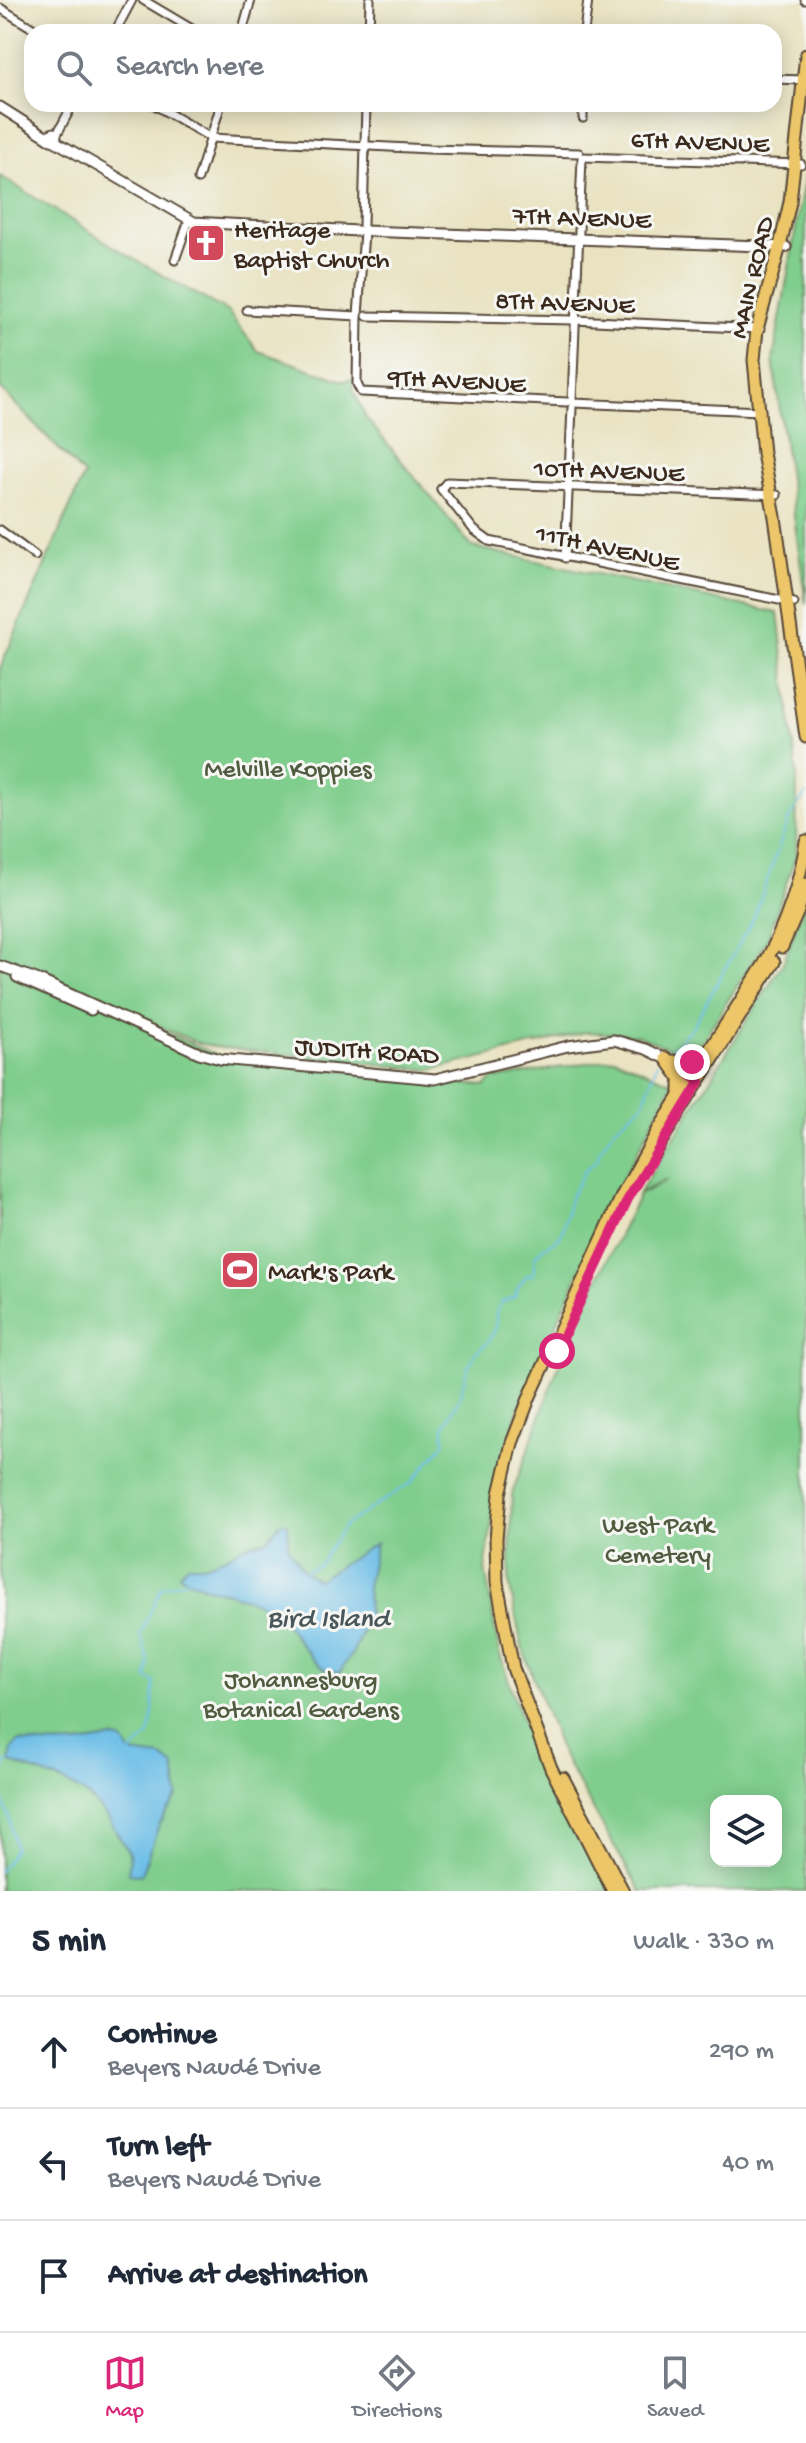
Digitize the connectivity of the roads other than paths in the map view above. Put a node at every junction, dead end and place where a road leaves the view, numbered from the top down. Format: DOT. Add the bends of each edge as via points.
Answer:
graph roads {
  1 [pos="134,0"];
  2 [pos="146,0"];
  3 [pos="251,0"];
  4 [pos="370,0"];
  5 [pos="587,2"];
  6 [pos="0,8"];
  7 [pos="26,24"];
  8 [pos="120,24"];
  9 [pos="185,24"];
  10 [pos="244,24"];
  11 [pos="369,24"];
  12 [pos="585,24"];
  13 [pos="806,55"];
  14 [pos="782,79"];
  15 [pos="803,80"];
  16 [pos="0,107"];
  17 [pos="68,112"];
  18 [pos="167,112"];
  19 [pos="219,112"];
  20 [pos="366,112"];
  21 [pos="583,112"];
  22 [pos="583,118"];
  23 [pos="806,124"];
  24 [pos="54,135"];
  25 [pos="211,138"];
  26 [pos="365,147"];
  27 [pos="580,156"];
  28 [pos="798,164"];
  29 [pos="198,179"];
  30 [pos="189,220"];
  31 [pos="362,229"];
  32 [pos="577,238"];
  33 [pos="783,247"];
  34 [pos="175,260"];
  35 [pos="247,310"];
  36 [pos="362,316"];
  37 [pos="574,320"];
  38 [pos="760,329"];
  39 [pos="570,404"];
  40 [pos="761,411"];
  41 [pos="442,486"];
  42 [pos="567,487"];
  43 [pos="774,495"];
  44 [pos="0,530"];
  45 [pos="35,556"];
  46 [pos="565,558"];
  47 [pos="790,603"];
  48 [pos="806,692"];
  49 [pos="806,737"];
  50 [pos="806,841"];
  51 [pos="806,884"];
  52 [pos="2,967"];
  53 [pos="704,1058"];
  54 [pos="668,1059"];
  55 [pos="696,1078"];
  56 [pos="680,1096"];
  57 [pos="613,1891"];
  58 [pos="623,1891"];
  1 -- 8 [label="street"];
  2 -- 9 [label="street"];
  3 -- 10 [label="street"];
  4 -- 11 [label="street"];
  5 -- 12 [label="street"];
  6 -- 7 [label="street"];
  13 -- 15 [label="main road, MAIN ROAD"];
  14 -- 15 [label="street"];
  15 -- 28 [label="main road, MAIN ROAD"];
  16 -- 24 [label="street, 7TH AVENUE"];
  17 -- 24 [label="street"];
  18 -- 25 [label="street, 6TH AVENUE"];
  19 -- 25 [label="street"];
  20 -- 26 [label="street"];
  21 -- 22 [label="street"];
  23 -- 28 [label="main road, MAIN ROAD"];
  24 -- 30 [label="street, 7TH AVENUE"];
  25 -- 26 [label="street, 6TH AVENUE"];
  25 -- 29 [label="street"];
  26 -- 27 [label="street, 6TH AVENUE"];
  26 -- 31 [label="street"];
  27 -- 28 [label="street, 6TH AVENUE"];
  27 -- 32 [label="street"];
  28 -- 33 [label="main road, MAIN ROAD" via="794,214"];
  30 -- 31 [label="street, 7TH AVENUE"];
  30 -- 34 [label="street"];
  31 -- 32 [label="street, 7TH AVENUE"];
  31 -- 36 [label="street"];
  32 -- 33 [label="street, 7TH AVENUE"];
  32 -- 37 [label="street"];
  33 -- 38 [label="main road, MAIN ROAD"];
  35 -- 36 [label="street, 8TH AVENUE"];
  36 -- 37 [label="street, 8TH AVENUE"];
  36 -- 39 [label="street, 9TH AVENUE" via="357,384 363,394"];
  37 -- 38 [label="street, 8TH AVENUE"];
  37 -- 39 [label="street"];
  38 -- 40 [label="main road, MAIN ROAD"];
  39 -- 40 [label="street, 9TH AVENUE"];
  39 -- 42 [label="street"];
  40 -- 43 [label="main road, MAIN ROAD"];
  41 -- 42 [label="street, 10TH AVENUE" via="447,482"];
  41 -- 46 [label="street, 11TH AVENUE" via="441,492 481,537"];
  42 -- 43 [label="street, 10TH AVENUE"];
  42 -- 46 [label="street"];
  43 -- 47 [label="main road, MAIN ROAD"];
  44 -- 45 [label="street"];
  46 -- 47 [label="street, 11TH AVENUE"];
  47 -- 48 [label="main road"];
  47 -- 49 [label="main road"];
  50 -- 53 [label="main road" via="796,892 778,938"];
  51 -- 55 [label="main road" via="775,960"];
  52 -- 54 [label="street, JUDITH ROAD" via="68,1001 220,1059 429,1079 594,1041 633,1044"];
  53 -- 54 [label="main road"];
  53 -- 55 [label="main road"];
  54 -- 55 [label="street, JUDITH ROAD"];
  54 -- 56 [label="main road" via="680,1078"];
  55 -- 56 [label="main road"];
  55 -- 58 [label="main road" via="634,1186 581,1298 523,1433 505,1506 506,1604 521,1673 564,1779"];
  56 -- 57 [label="main road" via="622,1196 530,1396 505,1466 497,1518 499,1598 518,1683 565,1798"];
}
